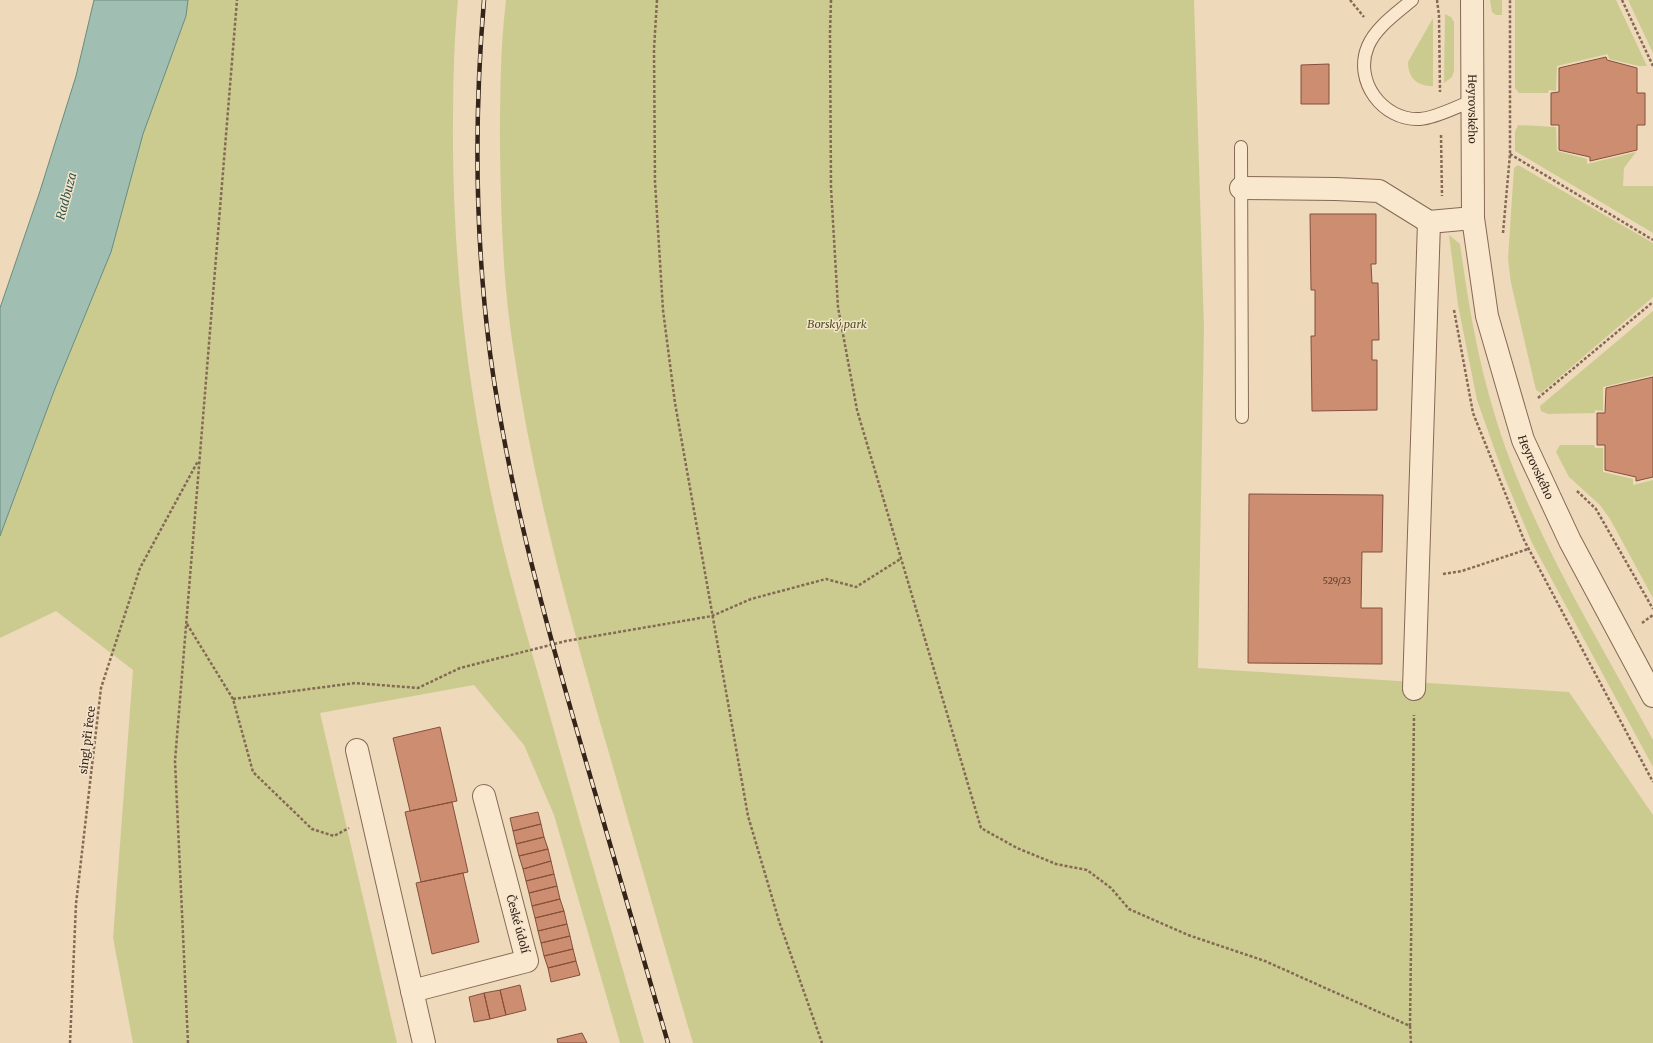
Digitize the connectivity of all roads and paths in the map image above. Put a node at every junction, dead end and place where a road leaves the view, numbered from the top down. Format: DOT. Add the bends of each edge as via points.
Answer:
graph roads {
  1 [pos="237,0"];
  2 [pos="657,0"];
  3 [pos="831,0"];
  4 [pos="1412,0"];
  5 [pos="1472,0"];
  6 [pos="1510,0"];
  7 [pos="1622,0"];
  8 [pos="1653,66"];
  9 [pos="1472,101"];
  10 [pos="1241,147"];
  11 [pos="1510,154"];
  12 [pos="1241,188"];
  13 [pos="1473,218"];
  14 [pos="1429,222"];
  15 [pos="1502,240"];
  16 [pos="1653,240"];
  17 [pos="1653,302"];
  18 [pos="1242,417"];
  19 [pos="1516,417"];
  20 [pos="200,459"];
  21 [pos="1575,490"];
  22 [pos="1528,549"];
  23 [pos="902,558"];
  24 [pos="1418,578"];
  25 [pos="1653,608"];
  26 [pos="712,616"];
  27 [pos="186,624"];
  28 [pos="1414,689"];
  29 [pos="1653,696"];
  30 [pos="233,699"];
  31 [pos="357,750"];
  32 [pos="484,796"];
  33 [pos="376,832"];
  34 [pos="412,991"];
  35 [pos="1410,1026"];
  36 [pos="70,1043"];
  37 [pos="188,1043"];
  38 [pos="424,1043"];
  39 [pos="822,1043"];
  40 [pos="1411,1043"];
  1 -- 20 [label="path"];
  2 -- 26 [label="path" via="654,49 654,182 663,310 675,404"];
  3 -- 23 [label="path" via="831,188 838,307 857,410"];
  4 -- 9 [label="lane" via="1376,32 1368,46 1364,68 1372,94 1392,113 1414,119 1425,118"];
  5 -- 9 [label="street, Heyrovského"];
  6 -- 11 [label="path"];
  7 -- 8 [label="path"];
  9 -- 13 [label="street, Heyrovského"];
  10 -- 12 [label="lane"];
  11 -- 15 [label="path"];
  11 -- 16 [label="path"];
  12 -- 14 [label="street" via="1379,191"];
  12 -- 18 [label="lane"];
  13 -- 14 [label="street"];
  13 -- 19 [label="street, Heyrovského" via="1487,316"];
  14 -- 24 [label="street"];
  17 -- 19 [label="path"];
  19 -- 29 [label="street, Heyrovského" via="1523,440 1570,540"];
  20 -- 27 [label="path"];
  20 -- 36 [label="path, singl při řece" via="140,568 101,688 76,904"];
  21 -- 25 [label="path" via="1596,509"];
  22 -- 24 [label="path" via="1462,571"];
  23 -- 26 [label="path" via="856,587 826,579 751,599"];
  23 -- 35 [label="path" via="934,676 981,828 1017,848 1056,864 1087,870 1111,888 1129,909 1188,935 1265,961"];
  24 -- 28 [label="street"];
  26 -- 30 [label="path" via="566,641 460,668 418,688 355,683"];
  26 -- 39 [label="path" via="748,816 779,921"];
  27 -- 30 [label="path"];
  27 -- 37 [label="path" via="175,762"];
  28 -- 35 [label="path"];
  30 -- 33 [label="path" via="253,772 312,828 334,836 348,828"];
  31 -- 33 [label="street"];
  32 -- 34 [label="street, České údolí" via="527,961"];
  33 -- 34 [label="street"];
  34 -- 38 [label="street"];
  35 -- 40 [label="path"];
}
